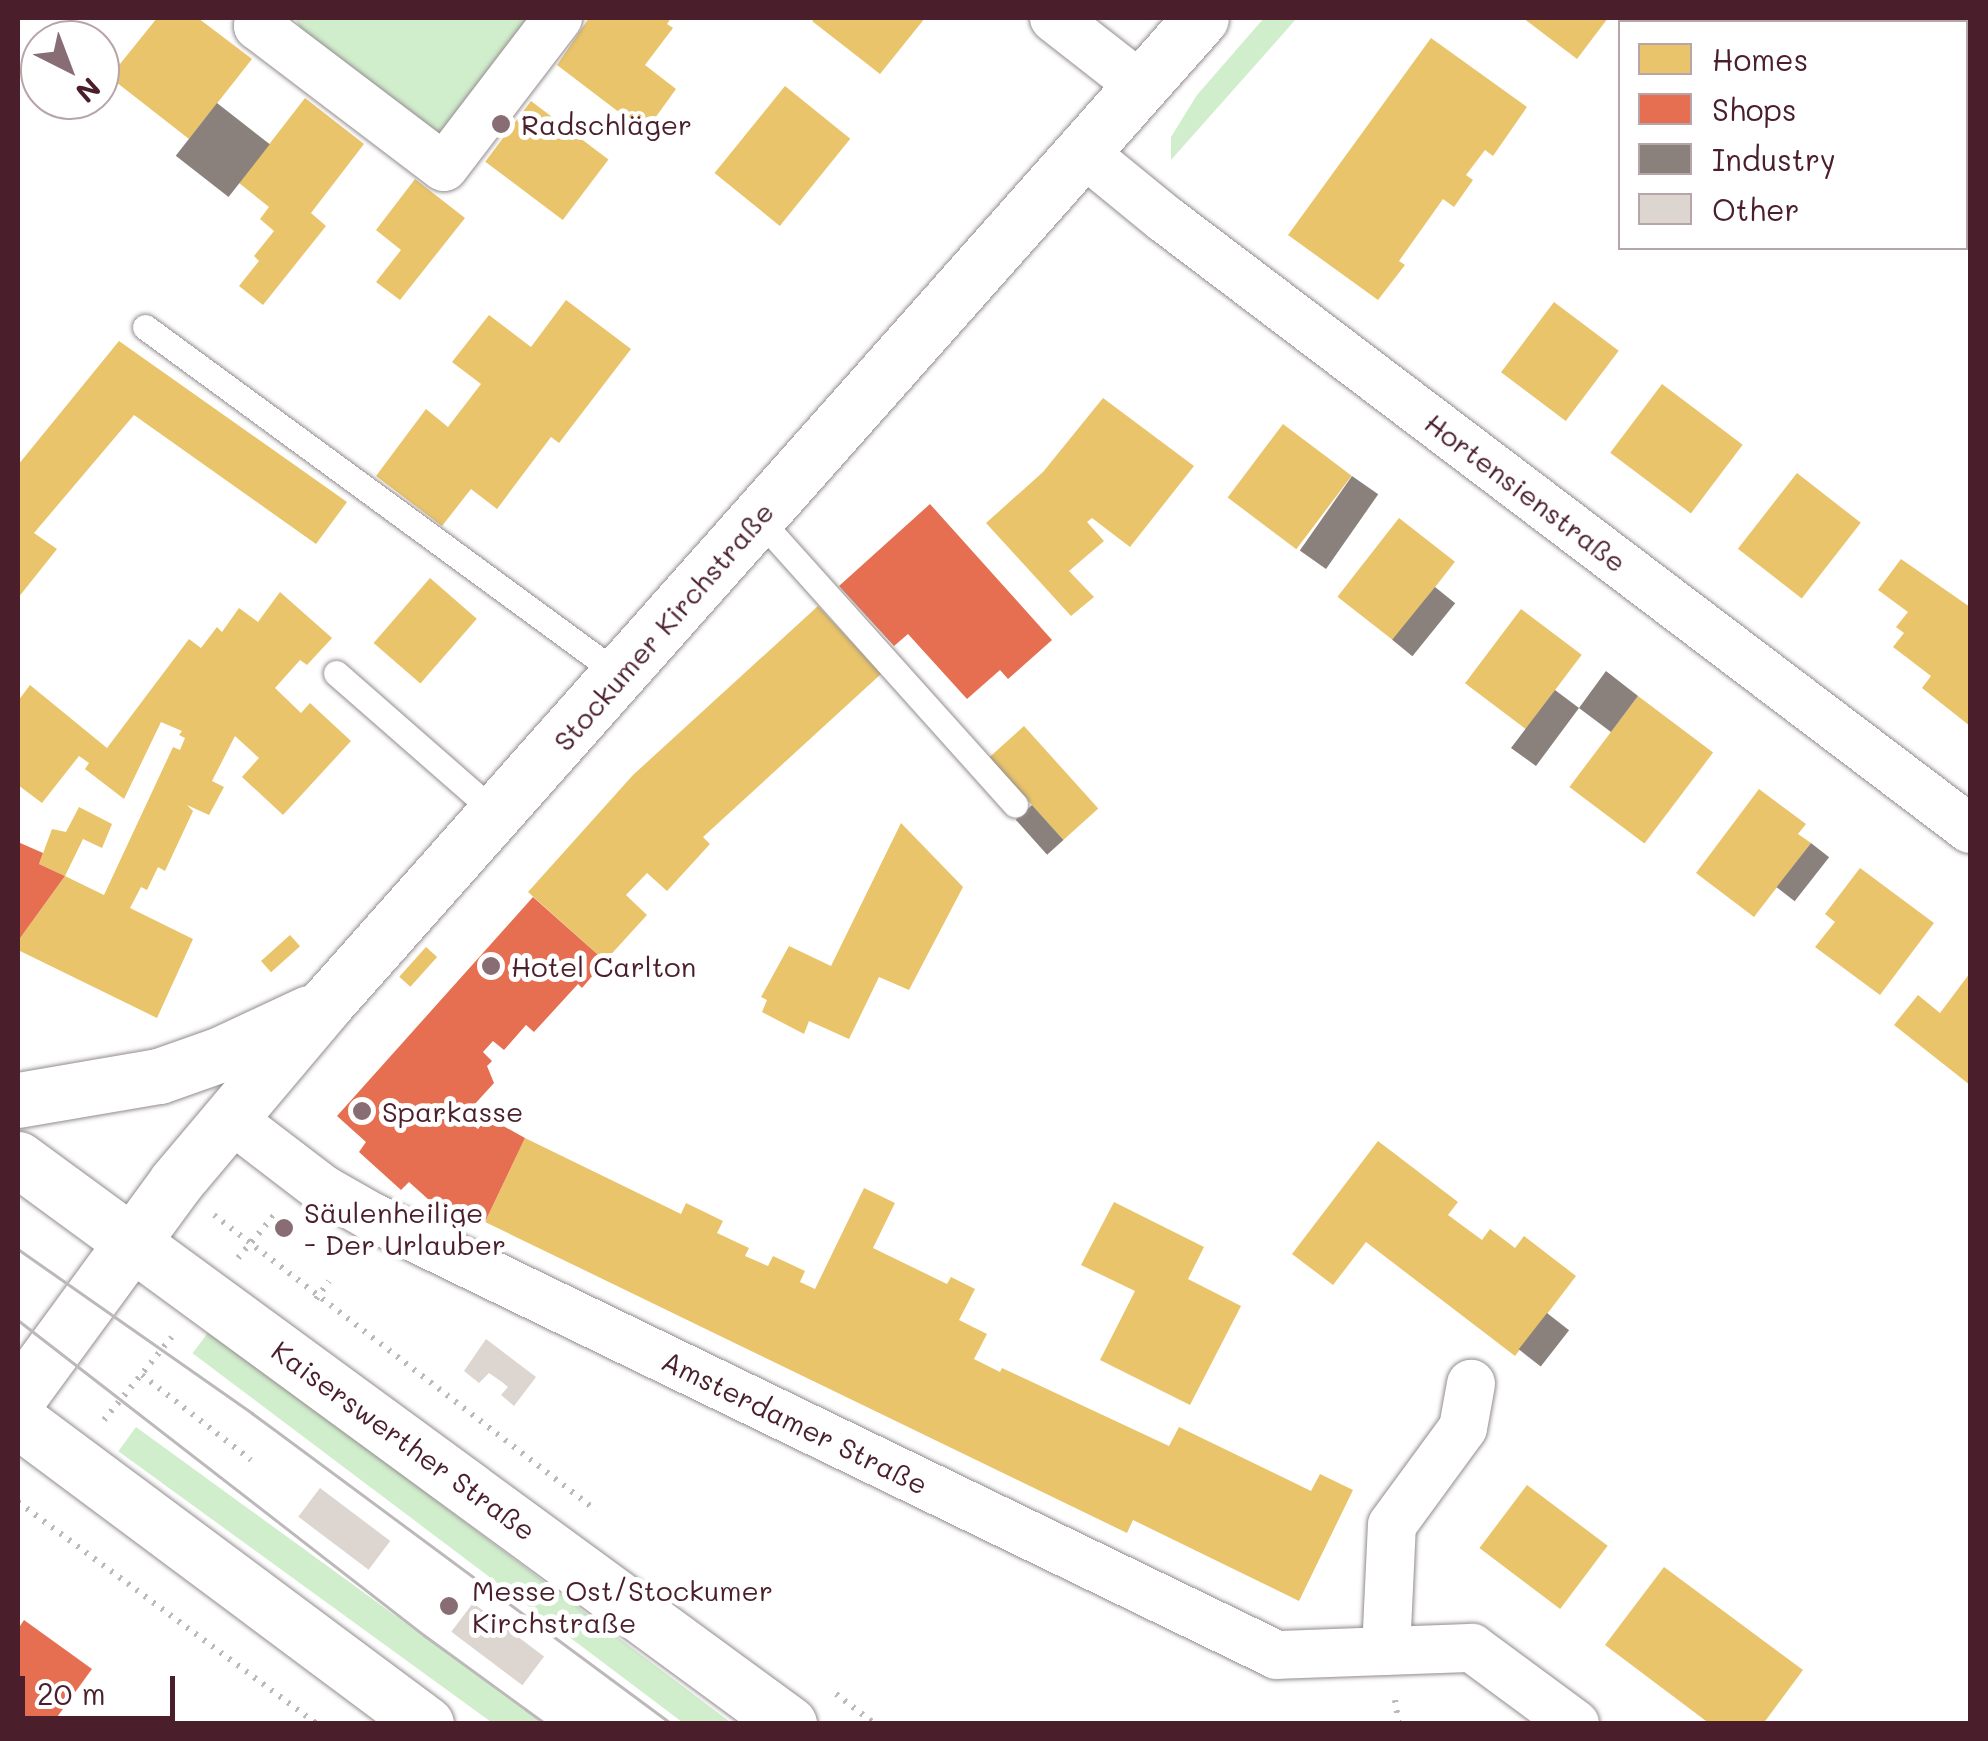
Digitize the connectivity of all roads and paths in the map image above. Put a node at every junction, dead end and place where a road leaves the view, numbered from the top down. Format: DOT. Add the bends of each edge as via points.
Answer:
graph roads {
  1 [pos="264,18"];
  2 [pos="558,18"];
  3 [pos="1054,18"];
  4 [pos="1201,18"];
  5 [pos="1141,86"];
  6 [pos="1083,152"];
  7 [pos="145,327"];
  8 [pos="758,518"];
  9 [pos="336,674"];
  10 [pos="620,675"];
  11 [pos="1014,804"];
  12 [pos="497,814"];
  13 [pos="1970,829"];
  14 [pos="324,1006"];
  15 [pos="240,1045"];
  16 [pos="18,1100"];
  17 [pos="204,1148"];
  18 [pos="18,1158"];
  19 [pos="306,1176"];
  20 [pos="130,1240"];
  21 [pos="249,1245"];
  22 [pos="207,1295"];
  23 [pos="142,1375"];
  24 [pos="1471,1384"];
  25 [pos="18,1398"];
  26 [pos="18,1420"];
  27 [pos="71,1460"];
  28 [pos="251,1460"];
  29 [pos="18,1502"];
  30 [pos="33,1512"];
  31 [pos="609,1520"];
  32 [pos="1386,1651"];
  33 [pos="808,1706"];
  34 [pos="317,1724"];
  35 [pos="426,1724"];
  36 [pos="875,1724"];
  37 [pos="1575,1724"];
  1 -- 2 [label="street" via="258,26 444,167"];
  3 -- 5 [label="street"];
  4 -- 5 [label="street, Stockumer Kirchstraße"];
  5 -- 6 [label="street, Stockumer Kirchstraße"];
  6 -- 8 [label="street, Stockumer Kirchstraße"];
  6 -- 13 [label="street, Hortensienstraße"];
  7 -- 10 [label="lane"];
  8 -- 10 [label="street, Stockumer Kirchstraße"];
  8 -- 11 [label="lane"];
  9 -- 12 [label="lane"];
  10 -- 12 [label="street, Stockumer Kirchstraße"];
  12 -- 14 [label="street, Stockumer Kirchstraße"];
  14 -- 15 [label="street"];
  14 -- 17 [label="street, Stockumer Kirchstraße"];
  15 -- 16 [label="street" via="159,1076"];
  15 -- 17 [label="street" via="212,1100"];
  17 -- 19 [label="street, Amsterdamer Straße"];
  17 -- 20 [label="street, Stockumer Kirchstraße"];
  17 -- 21 [label="path, Kaiserswerther Straße"];
  18 -- 20 [label="street, Kaiserswerther Straße"];
  19 -- 21 [label="path"];
  19 -- 32 [label="street, Amsterdamer Straße" via="372,1217 1277,1656"];
  20 -- 22 [label="street, Kaiserswerther Straße"];
  20 -- 25 [label="street, Stockumer Kirchstraße"];
  21 -- 22 [label="path"];
  21 -- 31 [label="path, Kaiserswerther Straße"];
  22 -- 23 [label="path"];
  22 -- 33 [label="street, Kaiserswerther Straße"];
  23 -- 27 [label="path"];
  23 -- 28 [label="path"];
  24 -- 32 [label="street" via="1463,1428 1392,1525"];
  26 -- 27 [label="street"];
  27 -- 30 [label="path"];
  27 -- 35 [label="street"];
  29 -- 30 [label="path"];
  30 -- 34 [label="path"];
  32 -- 37 [label="street, Amsterdamer Straße" via="1472,1648"];
  33 -- 36 [label="path"];
}
